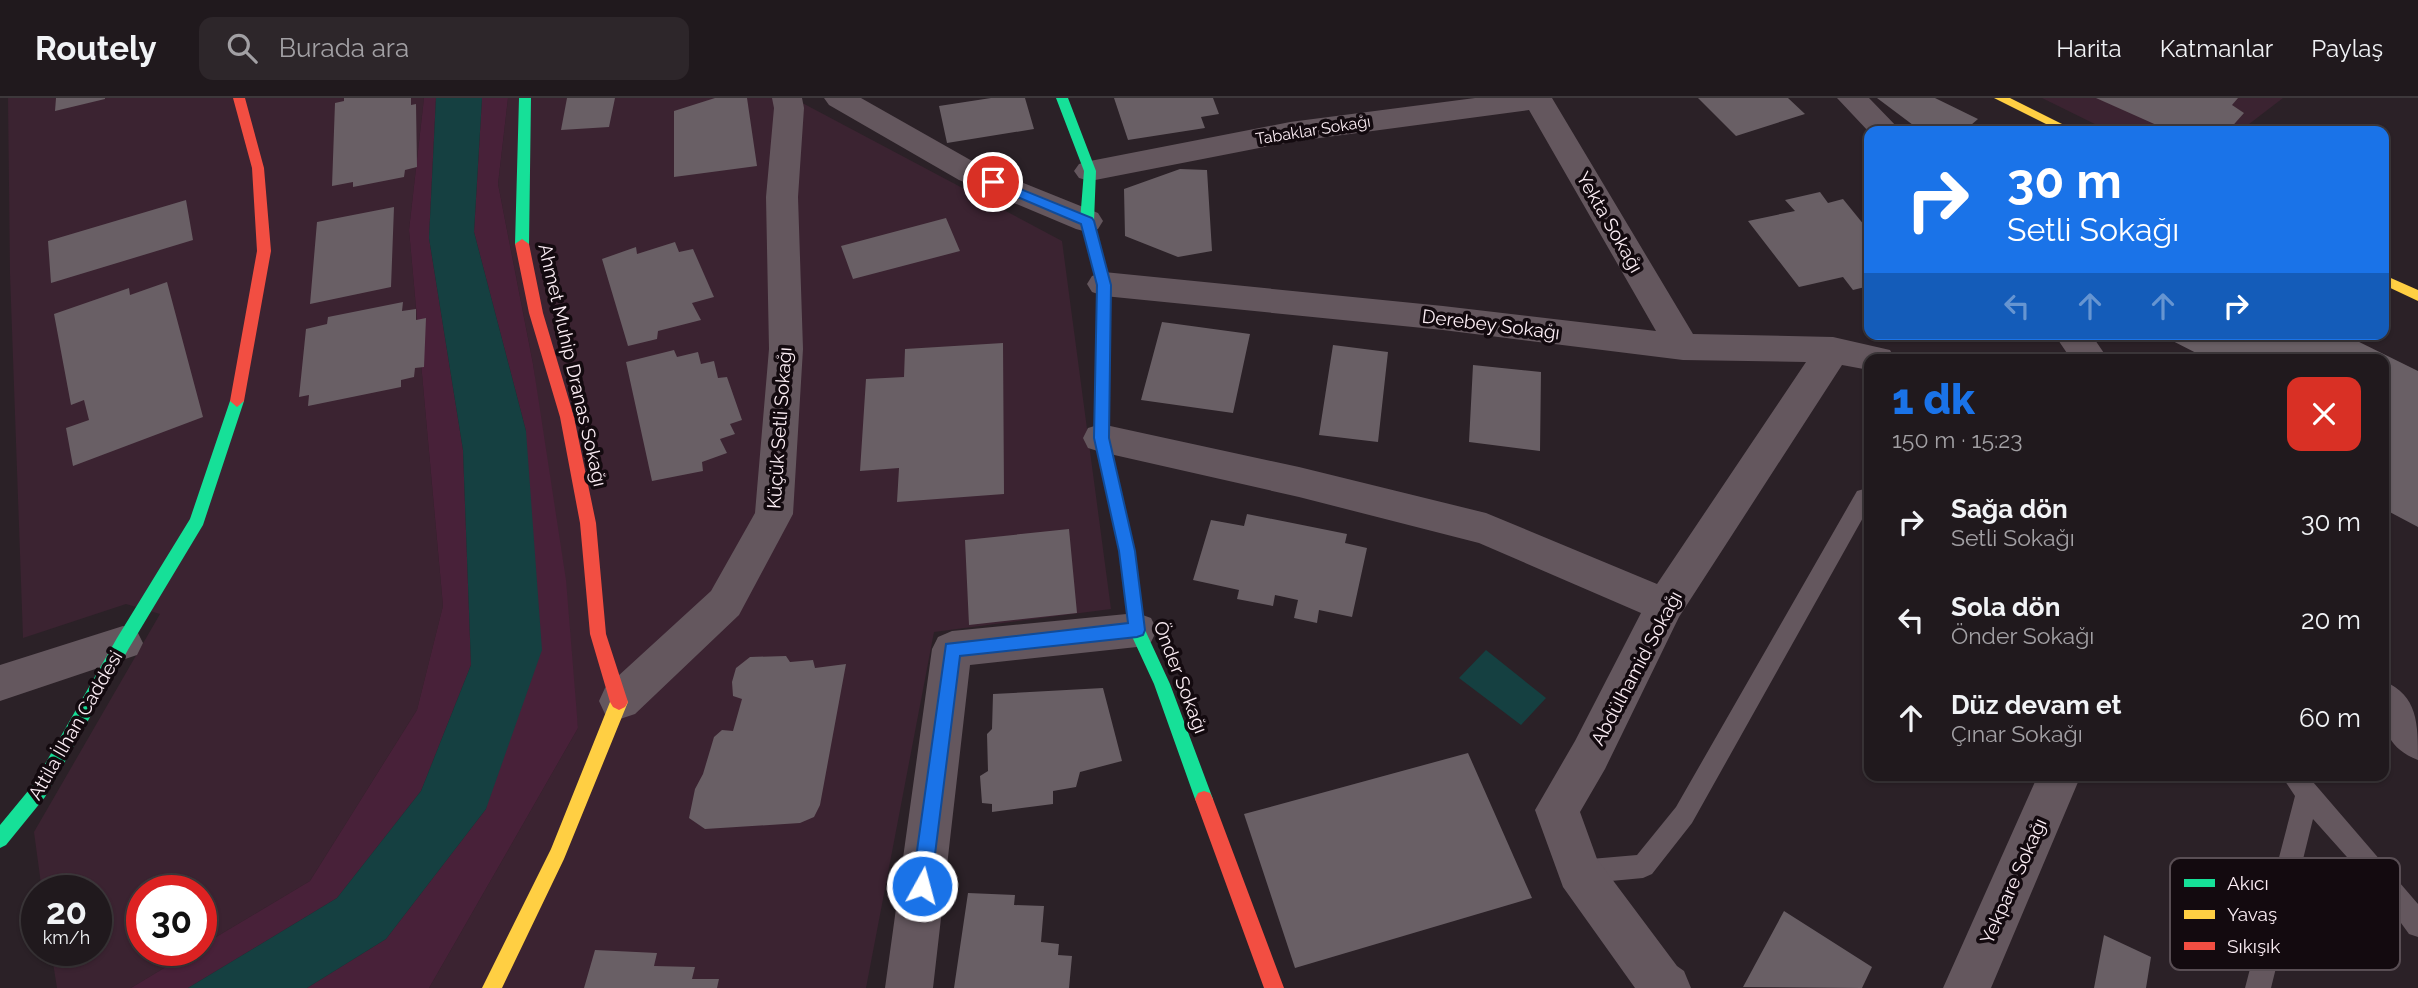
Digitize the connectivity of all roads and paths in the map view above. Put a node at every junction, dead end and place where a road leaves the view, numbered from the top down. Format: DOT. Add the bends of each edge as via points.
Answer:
graph roads {
  1 [pos="239,98"];
  2 [pos="524,98"];
  3 [pos="788,98"];
  4 [pos="839,98"];
  5 [pos="1062,98"];
  6 [pos="1538,98"];
  7 [pos="1852,98"];
  8 [pos="2000,98"];
  9 [pos="1881,126"];
  10 [pos="2059,126"];
  11 [pos="1090,171"];
  12 [pos="1087,221"];
  13 [pos="2389,282"];
  14 [pos="1104,285"];
  15 [pos="2418,296"];
  16 [pos="2076,340"];
  17 [pos="1683,347"];
  18 [pos="1833,350"];
  19 [pos="2087,354"];
  20 [pos="1864,356"];
  21 [pos="1101,438"];
  22 [pos="1864,497"];
  23 [pos="1665,605"];
  24 [pos="1137,630"];
  25 [pos="123,643"];
  26 [pos="0,683"];
  27 [pos="620,701"];
  28 [pos="2389,705"];
  29 [pos="2418,741"];
  30 [pos="2057,781"];
  31 [pos="2300,785"];
  32 [pos="0,839"];
  33 [pos="2285,858"];
  34 [pos="2365,858"];
  35 [pos="1579,872"];
  36 [pos="2400,897"];
  37 [pos="2418,925"];
  38 [pos="2262,970"];
  39 [pos="492,988"];
  40 [pos="909,988"];
  41 [pos="1274,988"];
  42 [pos="1667,988"];
  43 [pos="1967,988"];
  44 [pos="2258,988"];
  1 -- 25 [label="street, Attila İlhan Caddesi" via="258,168 264,251 241,389 197,521"];
  2 -- 27 [label="street, Ahmet Muhip Dranas Sokağı" via="520,235 536,313 567,417 588,523 598,634"];
  3 -- 27 [label="street, Küçük Setli Sokağı" via="782,197 786,349 774,514 724,603"];
  4 -- 12 [label="street" via="970,173"];
  5 -- 11 [label="street"];
  6 -- 11 [label="street, Tabaklar Sokağı" via="1290,132"];
  6 -- 17 [label="street, Yekta Sokağı"];
  7 -- 9 [label="street"];
  8 -- 10 [label="street"];
  11 -- 12 [label="street, Önder Sokağı"];
  12 -- 14 [label="street, Önder Sokağı"];
  13 -- 15 [label="street"];
  14 -- 17 [label="street, Derebey Sokağı"];
  14 -- 21 [label="street, Önder Sokağı"];
  16 -- 19 [label="street"];
  17 -- 18 [label="street, Derebey Sokağı"];
  18 -- 20 [label="street, Derebey Sokağı"];
  18 -- 23 [label="street, Abdülhamid Sokağı"];
  21 -- 23 [label="street" via="1486,528"];
  21 -- 24 [label="street, Önder Sokağı" via="1127,551"];
  22 -- 35 [label="lane" via="1684,815 1643,866"];
  23 -- 35 [label="street, Abdülhamid Sokağı" via="1590,755 1557,810"];
  24 -- 40 [label="street" via="952,649"];
  24 -- 41 [label="street, Önder Sokağı" via="1167,696"];
  25 -- 26 [label="street, Attila İlhan Caddesi"];
  25 -- 32 [label="street, Attila İlhan Caddesi" via="39,791"];
  27 -- 39 [label="street" via="558,853"];
  28 -- 29 [label="street"];
  30 -- 43 [label="street, Yekpare Sokağı"];
  31 -- 33 [label="lane"];
  31 -- 34 [label="lane"];
  35 -- 42 [label="street, Abdülhamid Sokağı"];
  36 -- 37 [label="lane"];
  38 -- 44 [label="lane"];
}
